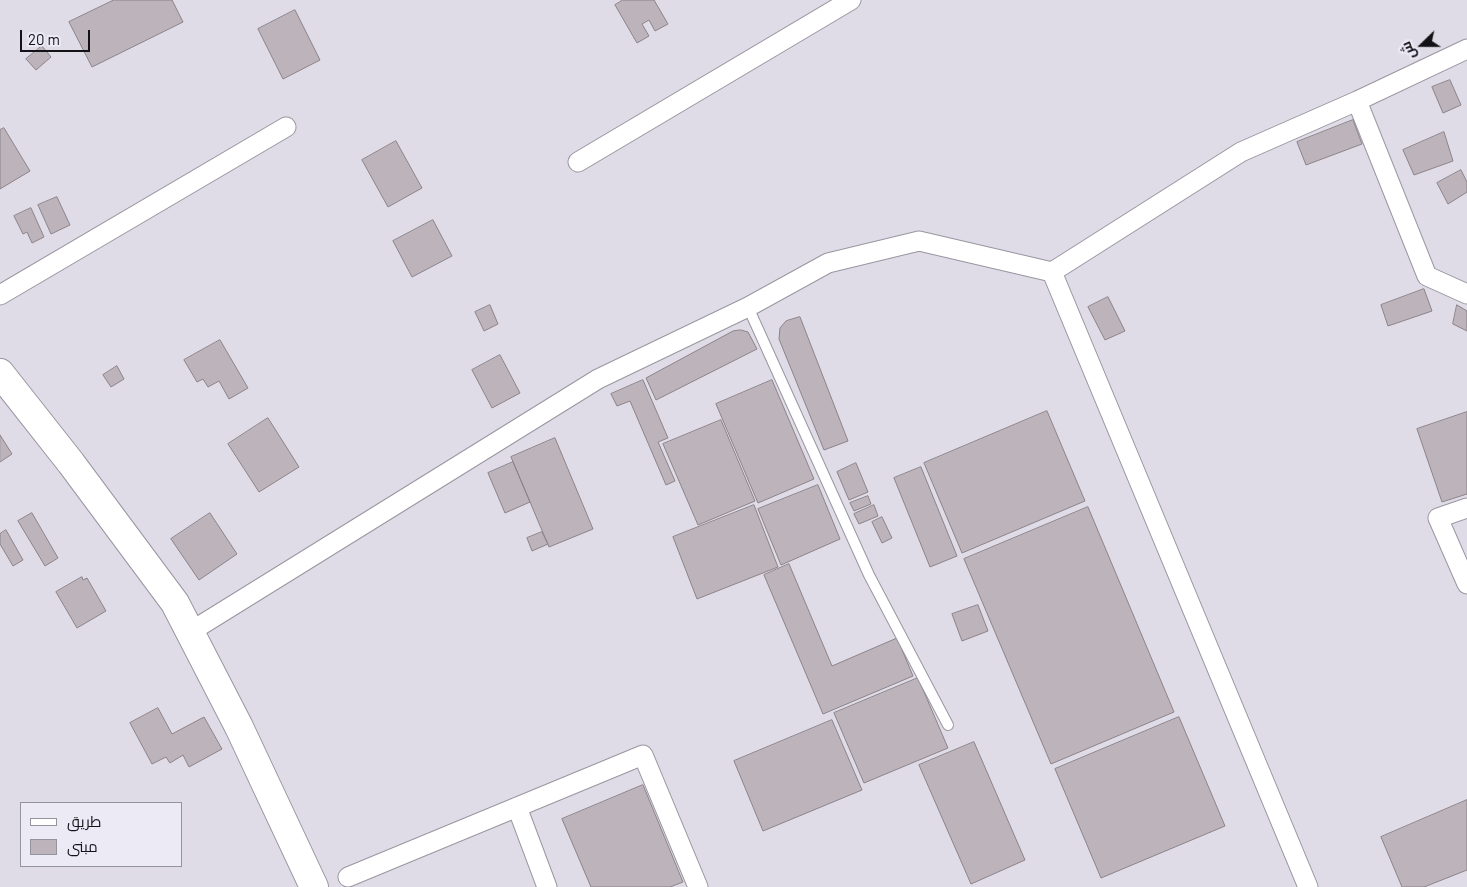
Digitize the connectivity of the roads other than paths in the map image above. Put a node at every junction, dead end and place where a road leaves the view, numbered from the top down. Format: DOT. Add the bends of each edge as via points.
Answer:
graph roads {
  1 [pos="851,0"];
  2 [pos="1467,49"];
  3 [pos="1357,102"];
  4 [pos="286,127"];
  5 [pos="578,162"];
  6 [pos="1052,272"];
  7 [pos="1467,294"];
  8 [pos="0,295"];
  9 [pos="748,307"];
  10 [pos="0,372"];
  11 [pos="1467,508"];
  12 [pos="1467,584"];
  13 [pos="190,632"];
  14 [pos="948,725"];
  15 [pos="518,807"];
  16 [pos="348,877"];
  17 [pos="314,887"];
  18 [pos="547,887"];
  19 [pos="698,887"];
  20 [pos="1308,887"];
  1 -- 5 [label="street"];
  2 -- 3 [label="street"];
  3 -- 6 [label="street" via="1241,152"];
  3 -- 7 [label="street" via="1427,276"];
  4 -- 8 [label="street"];
  6 -- 9 [label="street" via="918,241 828,262"];
  6 -- 20 [label="street"];
  9 -- 13 [label="street" via="598,379"];
  9 -- 14 [label="lane" via="869,575"];
  10 -- 13 [label="street" via="175,603"];
  11 -- 12 [label="street" via="1438,518"];
  13 -- 17 [label="street" via="239,727"];
  15 -- 16 [label="street"];
  15 -- 18 [label="street"];
  15 -- 19 [label="street" via="643,755"];
}
